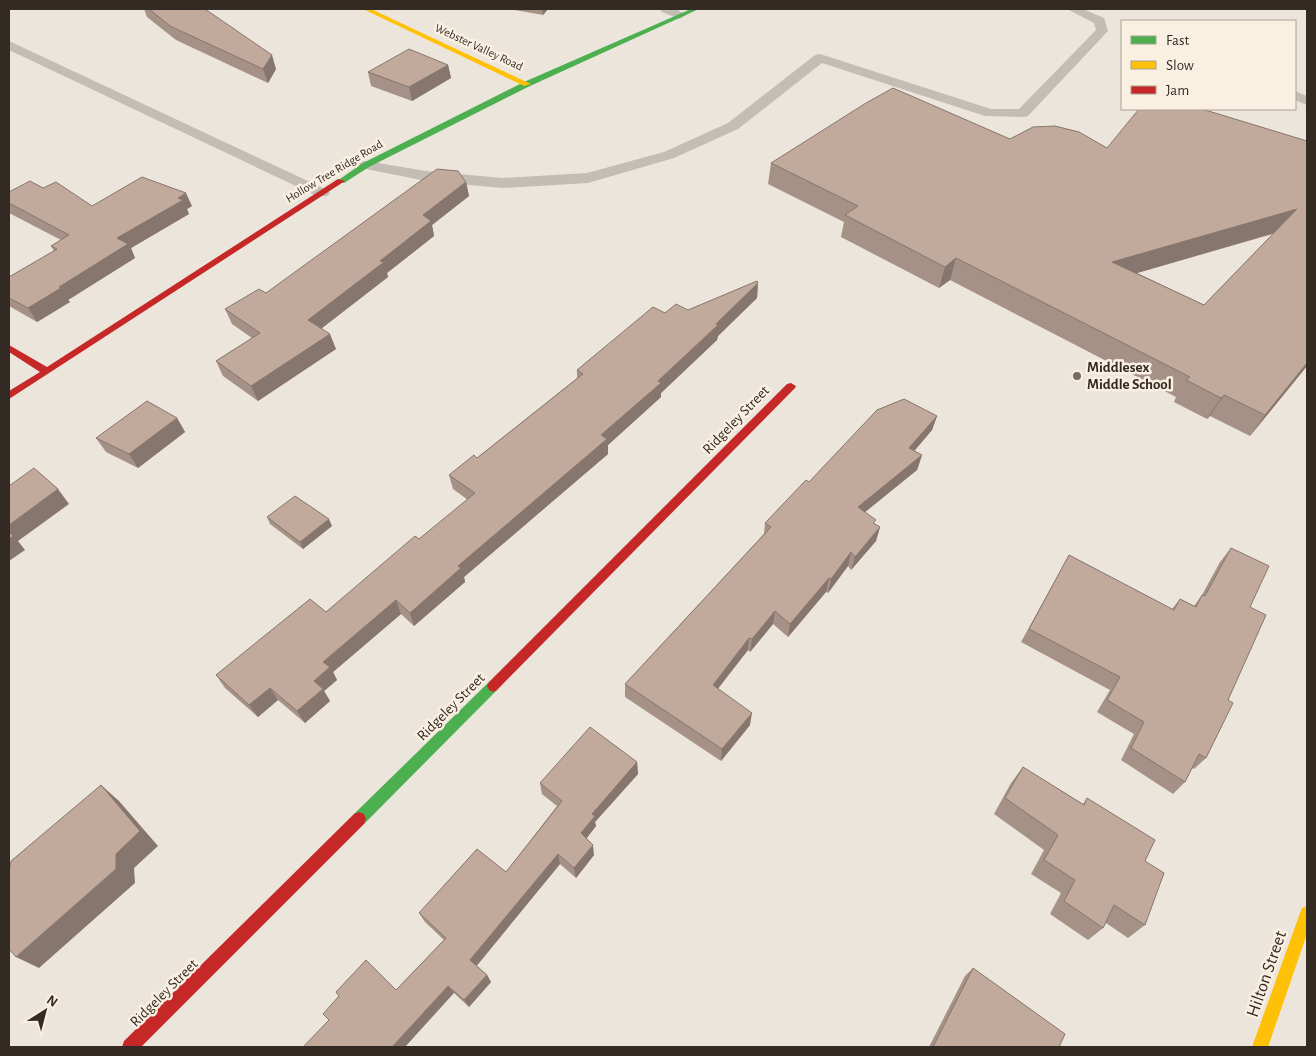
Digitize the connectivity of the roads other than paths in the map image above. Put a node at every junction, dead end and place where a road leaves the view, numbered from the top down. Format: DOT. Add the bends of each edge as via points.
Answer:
graph roads {
  1 [pos="366,9"];
  2 [pos="666,9"];
  3 [pos="696,9"];
  4 [pos="1073,9"];
  5 [pos="680,15"];
  6 [pos="9,45"];
  7 [pos="527,84"];
  8 [pos="366,164"];
  9 [pos="322,193"];
  10 [pos="9,348"];
  11 [pos="46,372"];
  12 [pos="791,386"];
  13 [pos="9,396"];
  14 [pos="1307,913"];
  15 [pos="130,1047"];
  16 [pos="1260,1047"];
  1 -- 7 [label="street, Webster Valley Road"];
  2 -- 5 [label="lane"];
  3 -- 5 [label="street, Hollow Tree Ridge Road"];
  4 -- 8 [label="lane" via="1100,20 1102,31 1023,113 990,113 820,58 733,126 669,154 588,178 502,183 426,176"];
  5 -- 7 [label="street, Hollow Tree Ridge Road"];
  6 -- 9 [label="lane"];
  7 -- 8 [label="street, Hollow Tree Ridge Road"];
  8 -- 9 [label="street, Hollow Tree Ridge Road"];
  9 -- 11 [label="street, Hollow Tree Ridge Road"];
  10 -- 11 [label="street"];
  11 -- 13 [label="street, Hollow Tree Ridge Road"];
  12 -- 15 [label="street, Ridgeley Street"];
  14 -- 16 [label="street, Hilton Street"];
}
